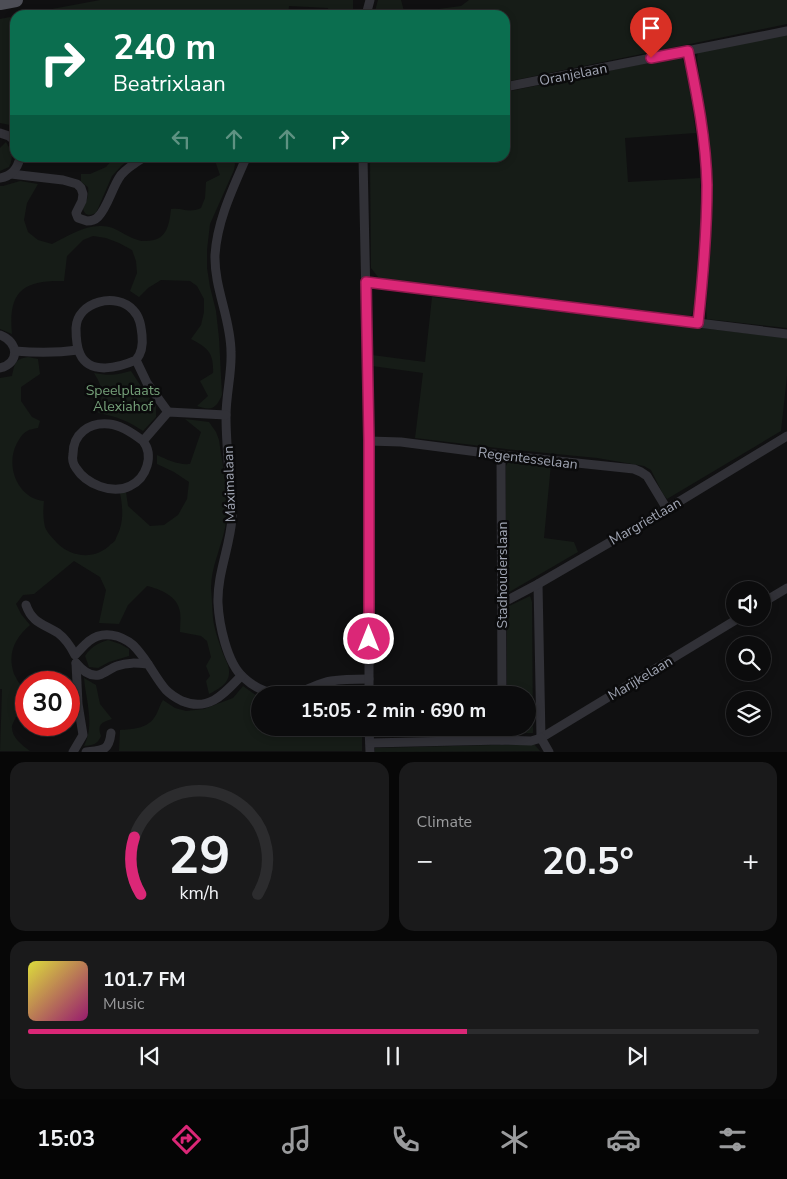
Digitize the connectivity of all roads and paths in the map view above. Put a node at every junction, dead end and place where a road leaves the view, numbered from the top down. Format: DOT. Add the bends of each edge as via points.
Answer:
graph roads {
  1 [pos="16,0"];
  2 [pos="0,3"];
  3 [pos="787,31"];
  4 [pos="688,51"];
  5 [pos="510,86"];
  6 [pos="19,162"];
  7 [pos="136,162"];
  8 [pos="244,162"];
  9 [pos="364,162"];
  10 [pos="11,174"];
  11 [pos="0,178"];
  12 [pos="366,282"];
  13 [pos="698,323"];
  14 [pos="787,334"];
  15 [pos="0,335"];
  16 [pos="78,350"];
  17 [pos="15,351"];
  18 [pos="136,360"];
  19 [pos="0,368"];
  20 [pos="168,412"];
  21 [pos="226,415"];
  22 [pos="787,436"];
  23 [pos="144,441"];
  24 [pos="369,441"];
  25 [pos="501,455"];
  26 [pos="667,508"];
  27 [pos="538,584"];
  28 [pos="787,588"];
  29 [pos="771,598"];
  30 [pos="502,603"];
  31 [pos="26,605"];
  32 [pos="726,626"];
  33 [pos="76,659"];
  34 [pos="148,664"];
  35 [pos="241,676"];
  36 [pos="368,679"];
  37 [pos="368,686"];
  38 [pos="502,686"];
  39 [pos="111,733"];
  40 [pos="502,736"];
  41 [pos="540,738"];
  42 [pos="502,740"];
  43 [pos="370,747"];
  44 [pos="74,751"];
  45 [pos="86,752"];
  46 [pos="549,752"];
  1 -- 2 [label="main road"];
  3 -- 4 [label="street, Oranjelaan"];
  4 -- 5 [label="street, Oranjelaan"];
  4 -- 13 [label="street" via="697,94 707,184 705,257"];
  6 -- 10 [label="street"];
  7 -- 10 [label="street" via="122,175 97,218 87,221 78,218 76,213 83,194 78,184"];
  8 -- 21 [label="street, Máximalaan" via="227,202 216,253 232,351"];
  9 -- 12 [label="street"];
  10 -- 11 [label="street"];
  12 -- 13 [label="street"];
  12 -- 24 [label="street"];
  13 -- 14 [label="street"];
  15 -- 17 [label="street" via="11,342"];
  16 -- 17 [label="street" via="58,353"];
  16 -- 18 [label="street" via="83,360 104,368"];
  16 -- 18 [label="street" via="76,324 84,310 98,302 118,302 133,309 142,327 142,347"];
  17 -- 19 [label="street" via="8,365"];
  18 -- 20 [label="street"];
  20 -- 21 [label="street"];
  20 -- 23 [label="street"];
  21 -- 35 [label="street, Máximalaan" via="232,515 218,586 218,605 227,650"];
  22 -- 26 [label="street, Margrietlaan"];
  23 -- 23 [label="street" via="148,449 146,469 142,477 122,489 105,488 89,481 72,459 75,440 90,427 111,424"];
  24 -- 25 [label="street, Regentesselaan"];
  24 -- 36 [label="street"];
  25 -- 26 [label="street, Regentesselaan" via="634,469 647,476"];
  25 -- 30 [label="street, Stadhouderslaan"];
  26 -- 27 [label="street, Margrietlaan"];
  27 -- 30 [label="street, Margrietlaan"];
  27 -- 41 [label="street"];
  28 -- 29 [label="street"];
  30 -- 38 [label="street, Stadhouderslaan"];
  31 -- 33 [label="street" via="35,620 68,644"];
  32 -- 41 [label="street, Marijkelaan"];
  33 -- 34 [label="street" via="81,669 92,675 99,675 118,665"];
  33 -- 34 [label="street" via="90,640 114,635 134,646"];
  33 -- 44 [label="street" via="83,735"];
  34 -- 35 [label="street" via="166,690 189,704 216,699"];
  35 -- 36 [label="street, Máximalaan" via="265,692 282,695 332,681"];
  36 -- 37 [label="street"];
  39 -- 45 [label="street" via="107,747"];
  40 -- 42 [label="street"];
  41 -- 42 [label="street" via="531,741"];
  41 -- 46 [label="street"];
  42 -- 43 [label="street"];
}
